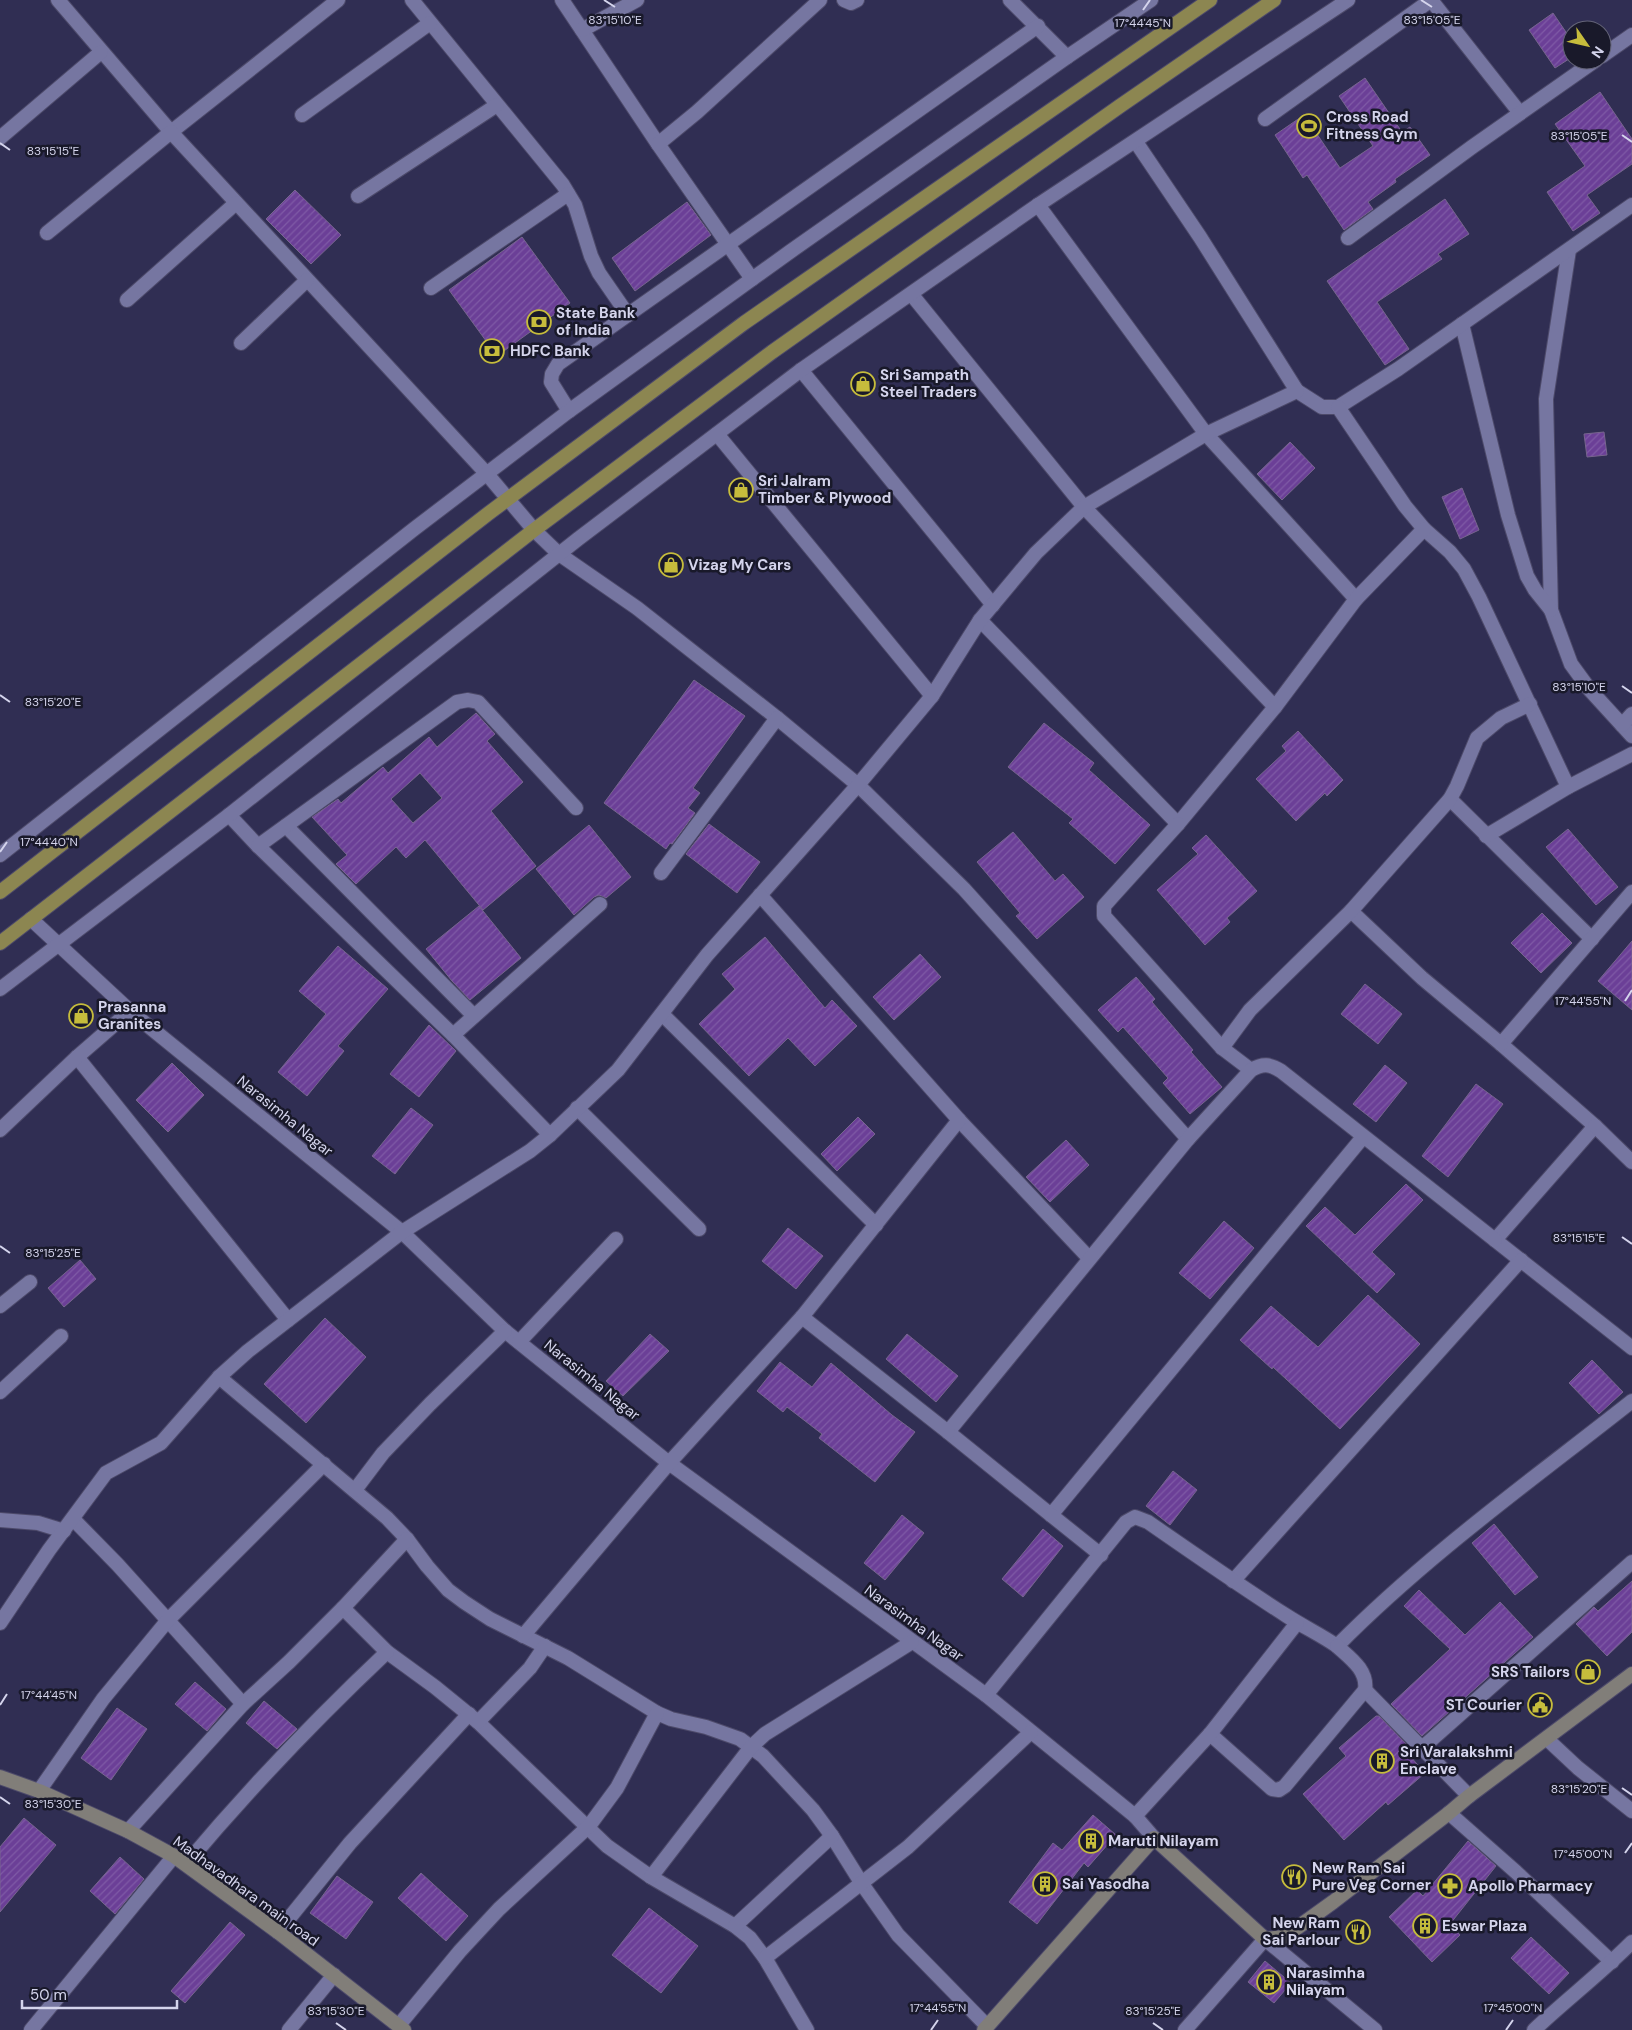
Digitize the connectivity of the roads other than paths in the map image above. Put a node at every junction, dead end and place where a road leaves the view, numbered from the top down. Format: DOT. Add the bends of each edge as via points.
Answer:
graph roads {
  1 [pos="60,0"];
  2 [pos="338,0"];
  3 [pos="412,0"];
  4 [pos="562,0"];
  5 [pos="636,0"];
  6 [pos="820,0"];
  7 [pos="844,0"];
  8 [pos="857,0"];
  9 [pos="1010,0"];
  10 [pos="1151,0"];
  11 [pos="1210,0"];
  12 [pos="1274,0"];
  13 [pos="1348,0"];
  14 [pos="1431,0"];
  15 [pos="430,23"];
  16 [pos="1038,26"];
  17 [pos="582,30"];
  18 [pos="1632,36"];
  19 [pos="1612,49"];
  20 [pos="101,52"];
  21 [pos="1067,57"];
  22 [pos="1582,70"];
  23 [pos="496,105"];
  24 [pos="1520,113"];
  25 [pos="302,114"];
  26 [pos="1265,119"];
  27 [pos="171,132"];
  28 [pos="0,138"];
  29 [pos="1136,142"];
  30 [pos="658,144"];
  31 [pos="568,194"];
  32 [pos="358,196"];
  33 [pos="236,202"];
  34 [pos="1038,205"];
  35 [pos="1632,206"];
  36 [pos="47,233"];
  37 [pos="1348,238"];
  38 [pos="727,244"];
  39 [pos="1569,250"];
  40 [pos="307,280"];
  41 [pos="752,280"];
  42 [pos="431,288"];
  43 [pos="912,294"];
  44 [pos="127,300"];
  45 [pos="628,315"];
  46 [pos="1462,324"];
  47 [pos="241,343"];
  48 [pos="801,370"];
  49 [pos="1297,391"];
  50 [pos="1338,407"];
  51 [pos="569,411"];
  52 [pos="717,434"];
  53 [pos="1206,434"];
  54 [pos="487,474"];
  55 [pos="509,498"];
  56 [pos="1084,507"];
  57 [pos="1424,529"];
  58 [pos="534,530"];
  59 [pos="559,554"];
  60 [pos="1356,599"];
  61 [pos="993,605"];
  62 [pos="1551,610"];
  63 [pos="980,620"];
  64 [pos="932,696"];
  65 [pos="1530,704"];
  66 [pos="1275,706"];
  67 [pos="1632,714"];
  68 [pos="777,718"];
  69 [pos="1622,725"];
  70 [pos="1632,736"];
  71 [pos="1632,754"];
  72 [pos="858,785"];
  73 [pos="1568,787"];
  74 [pos="1450,799"];
  75 [pos="576,808"];
  76 [pos="229,814"];
  77 [pos="1178,824"];
  78 [pos="286,826"];
  79 [pos="1486,836"];
  80 [pos="258,846"];
  81 [pos="0,855"];
  82 [pos="661,873"];
  83 [pos="0,892"];
  84 [pos="1632,892"];
  85 [pos="760,895"];
  86 [pos="600,904"];
  87 [pos="1351,911"];
  88 [pos="31,920"];
  89 [pos="1592,939"];
  90 [pos="0,943"];
  91 [pos="57,944"];
  92 [pos="0,988"];
  93 [pos="130,1011"];
  94 [pos="662,1014"];
  95 [pos="474,1016"];
  96 [pos="453,1035"];
  97 [pos="1501,1044"];
  98 [pos="1222,1048"];
  99 [pos="78,1057"];
  100 [pos="1251,1070"];
  101 [pos="577,1108"];
  102 [pos="959,1120"];
  103 [pos="1595,1126"];
  104 [pos="0,1130"];
  105 [pos="550,1135"];
  106 [pos="1363,1137"];
  107 [pos="1188,1139"];
  108 [pos="1632,1162"];
  109 [pos="876,1225"];
  110 [pos="698,1229"];
  111 [pos="402,1232"];
  112 [pos="616,1239"];
  113 [pos="1495,1240"];
  114 [pos="1089,1258"];
  115 [pos="1521,1260"];
  116 [pos="30,1282"];
  117 [pos="0,1306"];
  118 [pos="802,1317"];
  119 [pos="288,1320"];
  120 [pos="505,1331"];
  121 [pos="61,1336"];
  122 [pos="519,1342"];
  123 [pos="1632,1348"];
  124 [pos="219,1376"];
  125 [pos="0,1392"];
  126 [pos="1632,1401"];
  127 [pos="948,1432"];
  128 [pos="669,1463"];
  129 [pos="324,1464"];
  130 [pos="355,1490"];
  131 [pos="1051,1515"];
  132 [pos="73,1519"];
  133 [pos="0,1520"];
  134 [pos="64,1531"];
  135 [pos="407,1539"];
  136 [pos="1100,1555"];
  137 [pos="1632,1562"];
  138 [pos="1233,1581"];
  139 [pos="343,1608"];
  140 [pos="168,1620"];
  141 [pos="0,1623"];
  142 [pos="1297,1623"];
  143 [pos="523,1636"];
  144 [pos="912,1642"];
  145 [pos="545,1646"];
  146 [pos="1337,1646"];
  147 [pos="388,1652"];
  148 [pos="1632,1674"];
  149 [pos="1365,1690"];
  150 [pos="986,1695"];
  151 [pos="243,1704"];
  152 [pos="658,1713"];
  153 [pos="474,1718"];
  154 [pos="1031,1732"];
  155 [pos="1210,1734"];
  156 [pos="1547,1739"];
  157 [pos="751,1747"];
  158 [pos="1422,1748"];
  159 [pos="0,1777"];
  160 [pos="39,1791"];
  161 [pos="1469,1796"];
  162 [pos="1632,1811"];
  163 [pos="1449,1813"];
  164 [pos="1135,1816"];
  165 [pos="589,1826"];
  166 [pos="128,1831"];
  167 [pos="832,1836"];
  168 [pos="1154,1838"];
  169 [pos="180,1860"];
  170 [pos="651,1877"];
  171 [pos="862,1884"];
  172 [pos="735,1926"];
  173 [pos="278,1932"];
  174 [pos="1265,1939"];
  175 [pos="1632,1942"];
  176 [pos="765,1958"];
  177 [pos="1612,1962"];
  178 [pos="334,1975"];
  179 [pos="401,2028"];
  180 [pos="986,2028"];
  181 [pos="31,2030"];
  182 [pos="289,2030"];
  183 [pos="807,2030"];
  184 [pos="1185,2030"];
  185 [pos="1375,2030"];
  186 [pos="1534,2030"];
  1 -- 20 [label="street"];
  2 -- 27 [label="street"];
  3 -- 15 [label="street"];
  4 -- 17 [label="street"];
  5 -- 17 [label="street"];
  6 -- 30 [label="street"];
  7 -- 8 [label="street" via="851,3"];
  9 -- 16 [label="street"];
  10 -- 21 [label="street"];
  11 -- 55 [label="main road" via="744,322"];
  12 -- 58 [label="main road" via="791,338"];
  13 -- 29 [label="street"];
  14 -- 24 [label="street"];
  14 -- 26 [label="street"];
  15 -- 23 [label="street"];
  15 -- 25 [label="street"];
  16 -- 21 [label="street"];
  16 -- 38 [label="street"];
  17 -- 30 [label="street"];
  18 -- 19 [label="street"];
  20 -- 27 [label="street"];
  20 -- 28 [label="street"];
  21 -- 41 [label="street"];
  22 -- 24 [label="street"];
  23 -- 31 [label="street"];
  23 -- 32 [label="street"];
  24 -- 37 [label="street"];
  27 -- 33 [label="street"];
  27 -- 36 [label="street"];
  29 -- 34 [label="street"];
  29 -- 49 [label="street"];
  30 -- 38 [label="street"];
  31 -- 42 [label="street"];
  31 -- 45 [label="street" via="599,273"];
  33 -- 40 [label="street"];
  33 -- 44 [label="street"];
  34 -- 43 [label="street"];
  34 -- 53 [label="street"];
  35 -- 39 [label="street"];
  38 -- 41 [label="street"];
  38 -- 45 [label="street"];
  39 -- 46 [label="street"];
  39 -- 62 [label="street" via="1546,399"];
  40 -- 47 [label="street"];
  40 -- 54 [label="street"];
  41 -- 51 [label="street"];
  43 -- 48 [label="street"];
  43 -- 56 [label="street"];
  45 -- 51 [label="street" via="558,364 551,382"];
  46 -- 50 [label="street"];
  46 -- 62 [label="street" via="1508,515 1527,576"];
  48 -- 52 [label="street"];
  48 -- 61 [label="street"];
  49 -- 50 [label="street" via="1322,407"];
  49 -- 53 [label="street"];
  50 -- 57 [label="street" via="1385,479"];
  51 -- 54 [label="street"];
  52 -- 59 [label="street"];
  52 -- 64 [label="street"];
  53 -- 56 [label="street"];
  53 -- 60 [label="street"];
  54 -- 55 [label="street"];
  54 -- 81 [label="street"];
  55 -- 58 [label="street"];
  55 -- 83 [label="main road"];
  56 -- 61 [label="street" via="1036,553"];
  56 -- 66 [label="street"];
  57 -- 60 [label="street"];
  57 -- 65 [label="street" via="1464,569"];
  58 -- 59 [label="street"];
  58 -- 88 [label="main road"];
  59 -- 68 [label="street" via="637,608"];
  59 -- 76 [label="street"];
  60 -- 66 [label="street"];
  61 -- 63 [label="street"];
  62 -- 69 [label="street" via="1571,664"];
  63 -- 64 [label="street"];
  63 -- 77 [label="street"];
  64 -- 72 [label="street"];
  65 -- 73 [label="street"];
  65 -- 74 [label="street" via="1501,718 1477,738"];
  66 -- 77 [label="street"];
  67 -- 69 [label="street"];
  68 -- 72 [label="street"];
  68 -- 82 [label="street"];
  69 -- 70 [label="street"];
  71 -- 73 [label="street"];
  72 -- 85 [label="street"];
  72 -- 107 [label="street" via="964,889"];
  73 -- 79 [label="street"];
  74 -- 79 [label="street"];
  74 -- 87 [label="street"];
  75 -- 78 [label="street" via="478,702 468,700 457,702"];
  76 -- 80 [label="street"];
  76 -- 91 [label="street"];
  77 -- 98 [label="street" via="1104,906 1104,916"];
  78 -- 80 [label="street"];
  78 -- 95 [label="street"];
  79 -- 89 [label="street"];
  80 -- 96 [label="street"];
  84 -- 89 [label="street"];
  85 -- 94 [label="street" via="707,955"];
  85 -- 102 [label="street"];
  86 -- 95 [label="street"];
  87 -- 97 [label="street" via="1422,978"];
  87 -- 98 [label="street" via="1250,1010"];
  88 -- 90 [label="main road"];
  88 -- 91 [label="street, Narasimha Nagar"];
  89 -- 97 [label="street"];
  91 -- 92 [label="street"];
  91 -- 93 [label="street, Narasimha Nagar"];
  93 -- 99 [label="street"];
  93 -- 111 [label="street, Narasimha Nagar"];
  94 -- 101 [label="street" via="618,1070"];
  94 -- 109 [label="street"];
  95 -- 96 [label="street"];
  96 -- 105 [label="street"];
  97 -- 103 [label="street"];
  98 -- 100 [label="street"];
  99 -- 104 [label="street"];
  99 -- 119 [label="street"];
  100 -- 106 [label="street" via="1262,1064 1273,1066"];
  100 -- 107 [label="street"];
  101 -- 105 [label="street"];
  101 -- 110 [label="street"];
  102 -- 109 [label="street"];
  102 -- 114 [label="street"];
  103 -- 108 [label="street"];
  103 -- 113 [label="street"];
  105 -- 111 [label="street"];
  106 -- 113 [label="street"];
  106 -- 131 [label="street"];
  107 -- 114 [label="street"];
  109 -- 118 [label="street"];
  111 -- 119 [label="street"];
  111 -- 120 [label="street, Narasimha Nagar"];
  112 -- 122 [label="street"];
  113 -- 115 [label="street"];
  114 -- 127 [label="street"];
  115 -- 123 [label="street"];
  115 -- 138 [label="street"];
  116 -- 117 [label="street"];
  118 -- 127 [label="street"];
  118 -- 128 [label="street"];
  119 -- 124 [label="street"];
  120 -- 122 [label="street, Narasimha Nagar"];
  120 -- 130 [label="street" via="383,1453"];
  121 -- 125 [label="street"];
  122 -- 128 [label="street, Narasimha Nagar"];
  124 -- 129 [label="street"];
  124 -- 132 [label="street" via="161,1443 106,1473"];
  126 -- 146 [label="street" via="1424,1566"];
  127 -- 131 [label="street"];
  128 -- 143 [label="street"];
  128 -- 144 [label="street, Narasimha Nagar"];
  129 -- 130 [label="street"];
  129 -- 140 [label="street"];
  130 -- 135 [label="street"];
  131 -- 136 [label="street"];
  132 -- 134 [label="street"];
  132 -- 140 [label="street"];
  133 -- 134 [label="street" via="38,1523"];
  134 -- 141 [label="street"];
  135 -- 139 [label="street"];
  135 -- 143 [label="street" via="448,1590 490,1619"];
  136 -- 138 [label="street" via="1126,1522 1136,1517"];
  136 -- 150 [label="street"];
  137 -- 158 [label="street"];
  138 -- 142 [label="street"];
  139 -- 147 [label="street"];
  139 -- 151 [label="street"];
  140 -- 151 [label="street"];
  140 -- 160 [label="street" via="103,1699"];
  142 -- 146 [label="street"];
  142 -- 155 [label="street"];
  143 -- 145 [label="street"];
  144 -- 150 [label="street, Narasimha Nagar"];
  144 -- 157 [label="street" via="783,1722"];
  145 -- 152 [label="street"];
  145 -- 153 [label="street" via="530,1668"];
  146 -- 149 [label="street" via="1361,1670 1366,1682"];
  147 -- 153 [label="street"];
  147 -- 169 [label="street" via="326,1710"];
  148 -- 156 [label="main road"];
  149 -- 155 [label="street" via="1279,1790 1272,1789"];
  149 -- 158 [label="street"];
  150 -- 154 [label="street, Narasimha Nagar"];
  151 -- 166 [label="street"];
  152 -- 157 [label="street" via="740,1739"];
  152 -- 165 [label="street" via="616,1788"];
  153 -- 165 [label="street"];
  153 -- 173 [label="street" via="350,1843"];
  154 -- 164 [label="street, Narasimha Nagar"];
  154 -- 171 [label="street" via="908,1847"];
  155 -- 164 [label="street"];
  156 -- 161 [label="main road"];
  156 -- 162 [label="street"];
  157 -- 167 [label="street" via="786,1780"];
  157 -- 170 [label="street"];
  158 -- 161 [label="street"];
  159 -- 160 [label="main road, Madhavadhara main road"];
  160 -- 166 [label="main road, Madhavadhara main road"];
  161 -- 163 [label="main road"];
  163 -- 174 [label="main road" via="1294,1930 1282,1937"];
  163 -- 177 [label="street"];
  164 -- 168 [label="street, Narasimha Nagar"];
  165 -- 170 [label="street" via="607,1846"];
  165 -- 179 [label="street" via="499,1909 460,1951"];
  166 -- 169 [label="main road, Madhavadhara main road"];
  167 -- 171 [label="street"];
  167 -- 172 [label="street"];
  168 -- 174 [label="main road"];
  168 -- 180 [label="main road"];
  169 -- 173 [label="main road, Madhavadhara main road"];
  169 -- 181 [label="street"];
  170 -- 172 [label="street"];
  171 -- 176 [label="street"];
  171 -- 180 [label="street" via="898,1935"];
  172 -- 176 [label="street" via="750,1938"];
  173 -- 178 [label="main road, Madhavadhara main road"];
  174 -- 184 [label="street"];
  174 -- 185 [label="street"];
  175 -- 177 [label="street"];
  176 -- 183 [label="street"];
  177 -- 186 [label="street"];
  178 -- 179 [label="main road, Madhavadhara main road"];
  178 -- 182 [label="street"];
}
